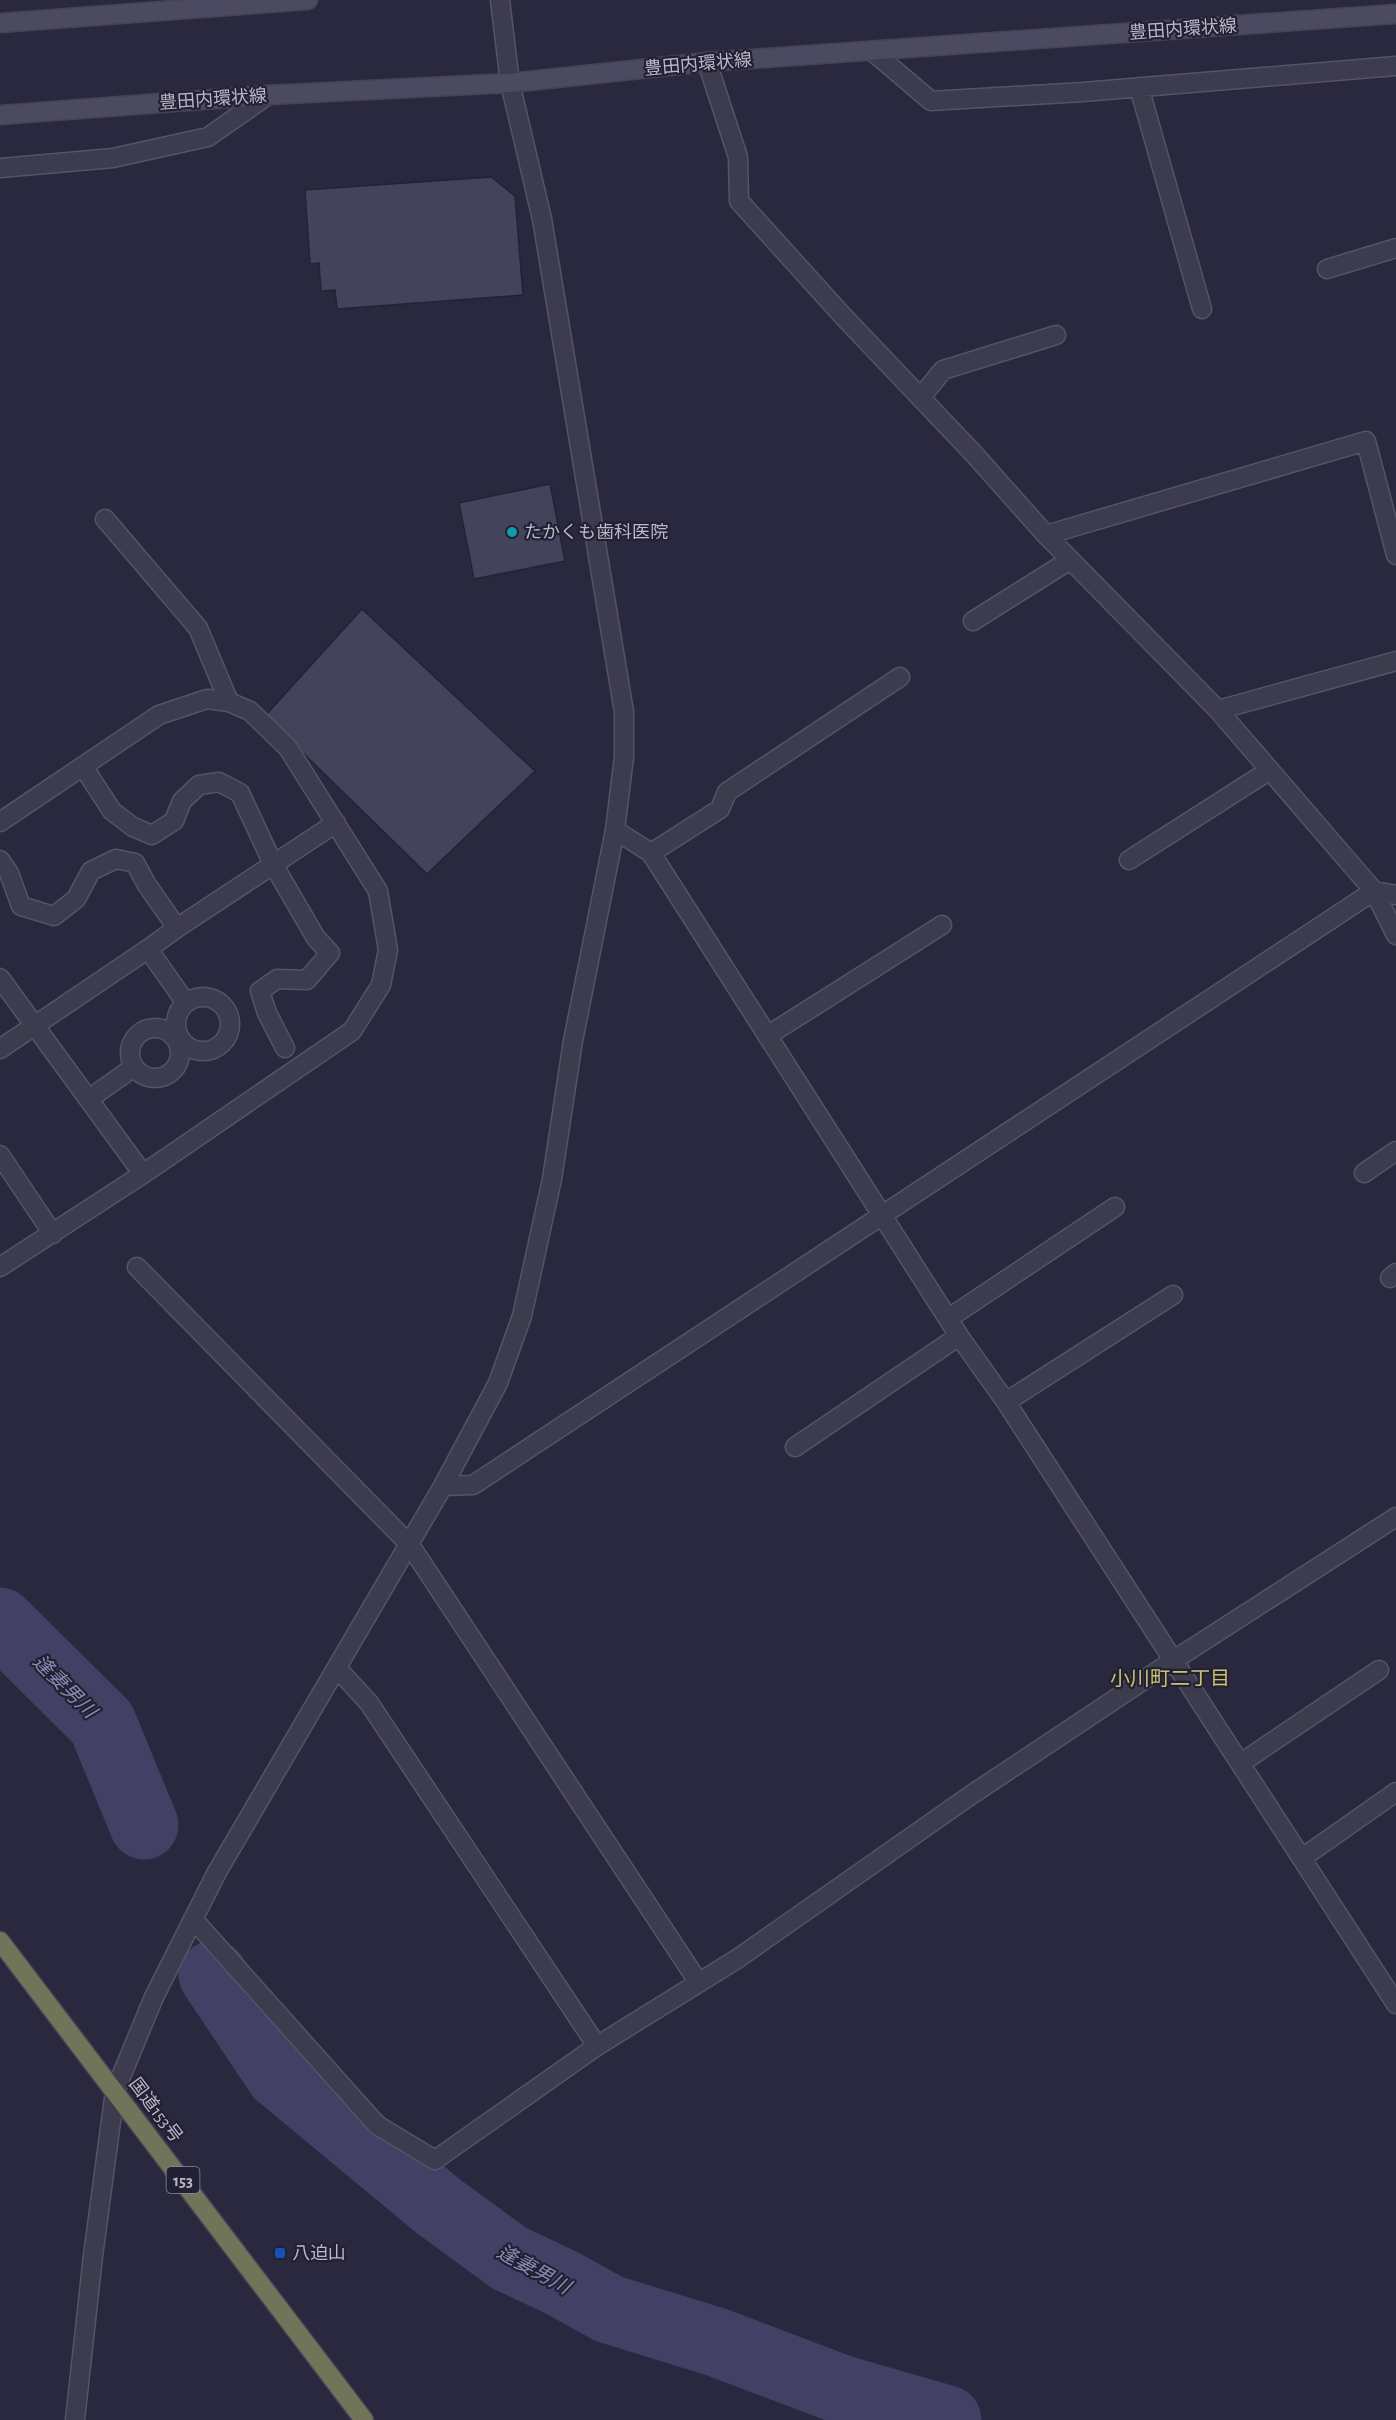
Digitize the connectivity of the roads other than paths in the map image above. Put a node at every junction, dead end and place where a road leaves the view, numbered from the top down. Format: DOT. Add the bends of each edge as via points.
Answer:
graph roads {
  1 [pos="308,0"];
  2 [pos="500,0"];
  3 [pos="235,3"];
  4 [pos="1396,14"];
  5 [pos="0,23"];
  6 [pos="872,51"];
  7 [pos="707,62"];
  8 [pos="1396,66"];
  9 [pos="510,83"];
  10 [pos="1139,87"];
  11 [pos="268,95"];
  12 [pos="0,115"];
  13 [pos="0,168"];
  14 [pos="1396,248"];
  15 [pos="1327,269"];
  16 [pos="1202,309"];
  17 [pos="1056,335"];
  18 [pos="921,397"];
  19 [pos="105,519"];
  20 [pos="1046,535"];
  21 [pos="1396,555"];
  22 [pos="1070,560"];
  23 [pos="972,621"];
  24 [pos="1396,661"];
  25 [pos="900,677"];
  26 [pos="230,702"];
  27 [pos="1218,710"];
  28 [pos="84,768"];
  29 [pos="1270,770"];
  30 [pos="0,822"];
  31 [pos="336,823"];
  32 [pos="615,830"];
  33 [pos="651,853"];
  34 [pos="0,860"];
  35 [pos="1129,860"];
  36 [pos="273,864"];
  37 [pos="1374,891"];
  38 [pos="1396,895"];
  39 [pos="942,925"];
  40 [pos="177,928"];
  41 [pos="1396,935"];
  42 [pos="148,950"];
  43 [pos="0,978"];
  44 [pos="186,1003"];
  45 [pos="35,1027"];
  46 [pos="767,1036"];
  47 [pos="180,1041"];
  48 [pos="285,1048"];
  49 [pos="0,1049"];
  50 [pos="134,1067"];
  51 [pos="89,1099"];
  52 [pos="1396,1151"];
  53 [pos="0,1155"];
  54 [pos="1364,1173"];
  55 [pos="143,1174"];
  56 [pos="1114,1207"];
  57 [pos="882,1217"];
  58 [pos="53,1234"];
  59 [pos="0,1267"];
  60 [pos="137,1267"];
  61 [pos="1173,1295"];
  62 [pos="949,1318"];
  63 [pos="959,1336"];
  64 [pos="1006,1402"];
  65 [pos="795,1447"];
  66 [pos="443,1486"];
  67 [pos="1396,1517"];
  68 [pos="410,1545"];
  69 [pos="1174,1660"];
  70 [pos="337,1668"];
  71 [pos="1379,1670"];
  72 [pos="1241,1763"];
  73 [pos="1396,1792"];
  74 [pos="1302,1858"];
  75 [pos="193,1919"];
  76 [pos="0,1941"];
  77 [pos="699,1983"];
  78 [pos="1396,2004"];
  79 [pos="597,2046"];
  80 [pos="115,2091"];
  81 [pos="75,2420"];
  82 [pos="364,2420"];
  1 -- 3 [label="street"];
  2 -- 9 [label="street"];
  3 -- 5 [label="street"];
  4 -- 6 [label="street, 豊田内環状線"];
  6 -- 7 [label="street, 豊田内環状線"];
  6 -- 10 [label="street" via="931,102"];
  7 -- 9 [label="street, 豊田内環状線"];
  7 -- 18 [label="street" via="738,157 739,201"];
  8 -- 10 [label="street"];
  9 -- 11 [label="street, 豊田内環状線"];
  9 -- 32 [label="street" via="542,219 624,712 624,757"];
  10 -- 16 [label="street"];
  11 -- 12 [label="street, 豊田内環状線"];
  11 -- 13 [label="street" via="207,136 113,158"];
  14 -- 15 [label="street"];
  17 -- 18 [label="street" via="943,370"];
  18 -- 20 [label="street"];
  19 -- 26 [label="street" via="198,628"];
  20 -- 21 [label="street" via="1366,441"];
  20 -- 22 [label="street"];
  22 -- 23 [label="street"];
  22 -- 27 [label="street"];
  24 -- 27 [label="street"];
  25 -- 33 [label="street" via="727,792 720,809"];
  26 -- 28 [label="street" via="207,699 159,715"];
  26 -- 31 [label="street" via="250,711 288,748"];
  27 -- 29 [label="street"];
  28 -- 30 [label="street"];
  28 -- 36 [label="street" via="112,811 152,835 174,821 182,801 199,785 219,782 240,793"];
  29 -- 35 [label="street"];
  29 -- 37 [label="street"];
  31 -- 36 [label="street"];
  31 -- 55 [label="street" via="378,891 388,950 381,985 352,1031"];
  32 -- 33 [label="street"];
  32 -- 66 [label="street" via="573,1041 552,1179 522,1316 498,1383"];
  33 -- 46 [label="street"];
  34 -- 40 [label="street" via="21,906 54,916 76,899 91,872 116,859 135,863"];
  36 -- 40 [label="street"];
  36 -- 48 [label="street" via="316,938 330,953 307,980 277,979 260,992"];
  37 -- 38 [label="street"];
  37 -- 41 [label="street"];
  37 -- 57 [label="street"];
  39 -- 46 [label="street"];
  40 -- 42 [label="street"];
  42 -- 44 [label="street"];
  42 -- 45 [label="street"];
  43 -- 45 [label="street"];
  44 -- 47 [label="street" via="177,1016"];
  44 -- 47 [label="street" via="194,998 212,998 226,1009 231,1027 223,1044 214,1049 196,1050"];
  45 -- 49 [label="street"];
  45 -- 51 [label="street"];
  46 -- 57 [label="street"];
  47 -- 50 [label="street" via="180,1058 172,1072 148,1077"];
  47 -- 50 [label="street" via="159,1028 143,1031 136,1036 130,1051"];
  50 -- 51 [label="street"];
  51 -- 55 [label="street"];
  52 -- 54 [label="street"];
  53 -- 58 [label="street"];
  55 -- 58 [label="street"];
  56 -- 62 [label="street"];
  57 -- 62 [label="street"];
  57 -- 66 [label="street" via="473,1485"];
  58 -- 59 [label="street"];
  60 -- 68 [label="street"];
  61 -- 64 [label="street"];
  62 -- 63 [label="street"];
  63 -- 64 [label="street"];
  63 -- 65 [label="street"];
  64 -- 69 [label="street"];
  66 -- 68 [label="street"];
  67 -- 69 [label="street"];
  68 -- 70 [label="street"];
  68 -- 77 [label="street"];
  69 -- 72 [label="street"];
  69 -- 77 [label="street"];
  70 -- 75 [label="street"];
  70 -- 79 [label="street" via="369,1702"];
  71 -- 72 [label="street"];
  72 -- 74 [label="street"];
  73 -- 74 [label="street"];
  74 -- 78 [label="street"];
  75 -- 79 [label="street" via="377,2125 435,2160"];
  75 -- 80 [label="street" via="154,1997"];
  76 -- 80 [label="highway, 国道153号 / 153"];
  77 -- 79 [label="street"];
  80 -- 81 [label="street"];
  80 -- 82 [label="highway, 国道153号 / 153"];
}
